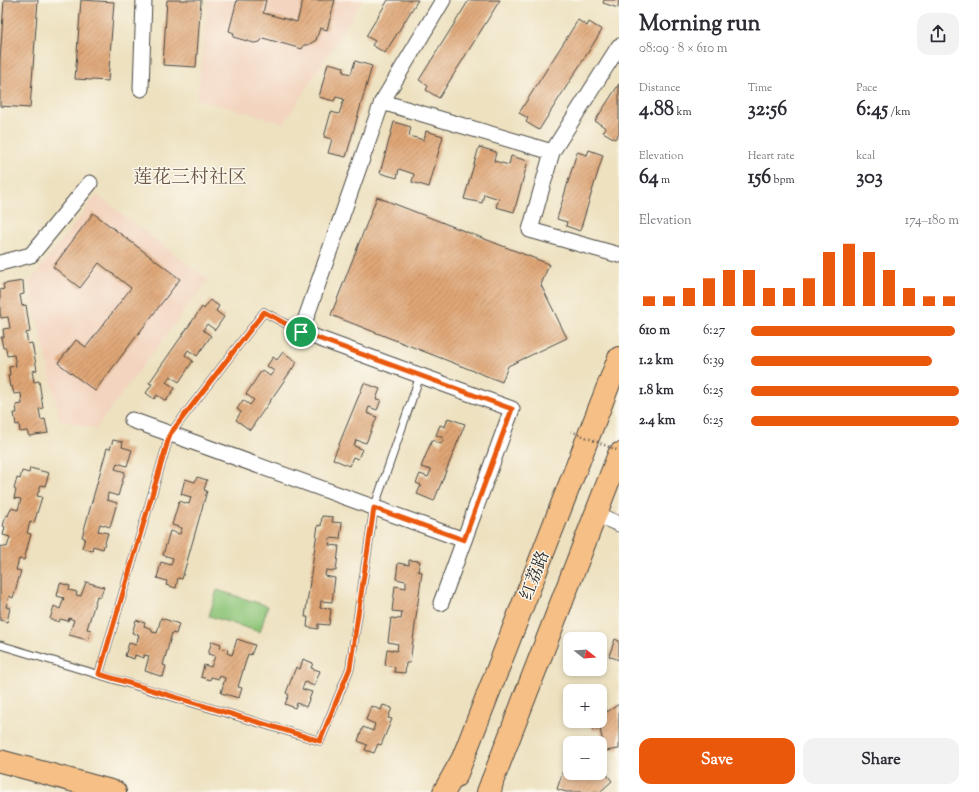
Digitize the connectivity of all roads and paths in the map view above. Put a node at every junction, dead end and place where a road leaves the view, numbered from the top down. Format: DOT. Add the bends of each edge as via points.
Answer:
graph roads {
  1 [pos="144,0"];
  2 [pos="443,0"];
  3 [pos="619,46"];
  4 [pos="141,89"];
  5 [pos="382,102"];
  6 [pos="552,152"];
  7 [pos="90,183"];
  8 [pos="619,255"];
  9 [pos="0,263"];
  10 [pos="301,332"];
  11 [pos="619,358"];
  12 [pos="420,376"];
  13 [pos="132,420"];
  14 [pos="571,431"];
  15 [pos="170,434"];
  16 [pos="619,450"];
  17 [pos="619,454"];
  18 [pos="374,508"];
  19 [pos="595,514"];
  20 [pos="619,524"];
  21 [pos="464,540"];
  22 [pos="441,603"];
  23 [pos="0,645"];
  24 [pos="99,674"];
  25 [pos="463,758"];
  26 [pos="0,761"];
  27 [pos="490,789"];
  28 [pos="115,792"];
  29 [pos="444,792"];
  30 [pos="450,792"];
  1 -- 4 [label="street"];
  2 -- 5 [label="street"];
  3 -- 6 [label="street"];
  5 -- 6 [label="street"];
  5 -- 10 [label="street"];
  6 -- 8 [label="street" via="530,230"];
  7 -- 9 [label="street" via="31,255"];
  10 -- 12 [label="street"];
  10 -- 15 [label="lane" via="264,312"];
  11 -- 25 [label="main road, 红荔路"];
  12 -- 18 [label="lane"];
  12 -- 21 [label="street" via="512,409"];
  13 -- 15 [label="street"];
  14 -- 16 [label="path, bridge"];
  15 -- 18 [label="street"];
  15 -- 24 [label="lane"];
  17 -- 19 [label="main road, 红荔路"];
  18 -- 21 [label="street"];
  18 -- 24 [label="lane" via="350,668 320,741"];
  19 -- 20 [label="street"];
  19 -- 27 [label="main road, 红荔路"];
  21 -- 22 [label="street"];
  23 -- 24 [label="lane"];
  25 -- 29 [label="main road"];
  25 -- 30 [label="main road, 红荔路"];
  26 -- 28 [label="main road"];
}
